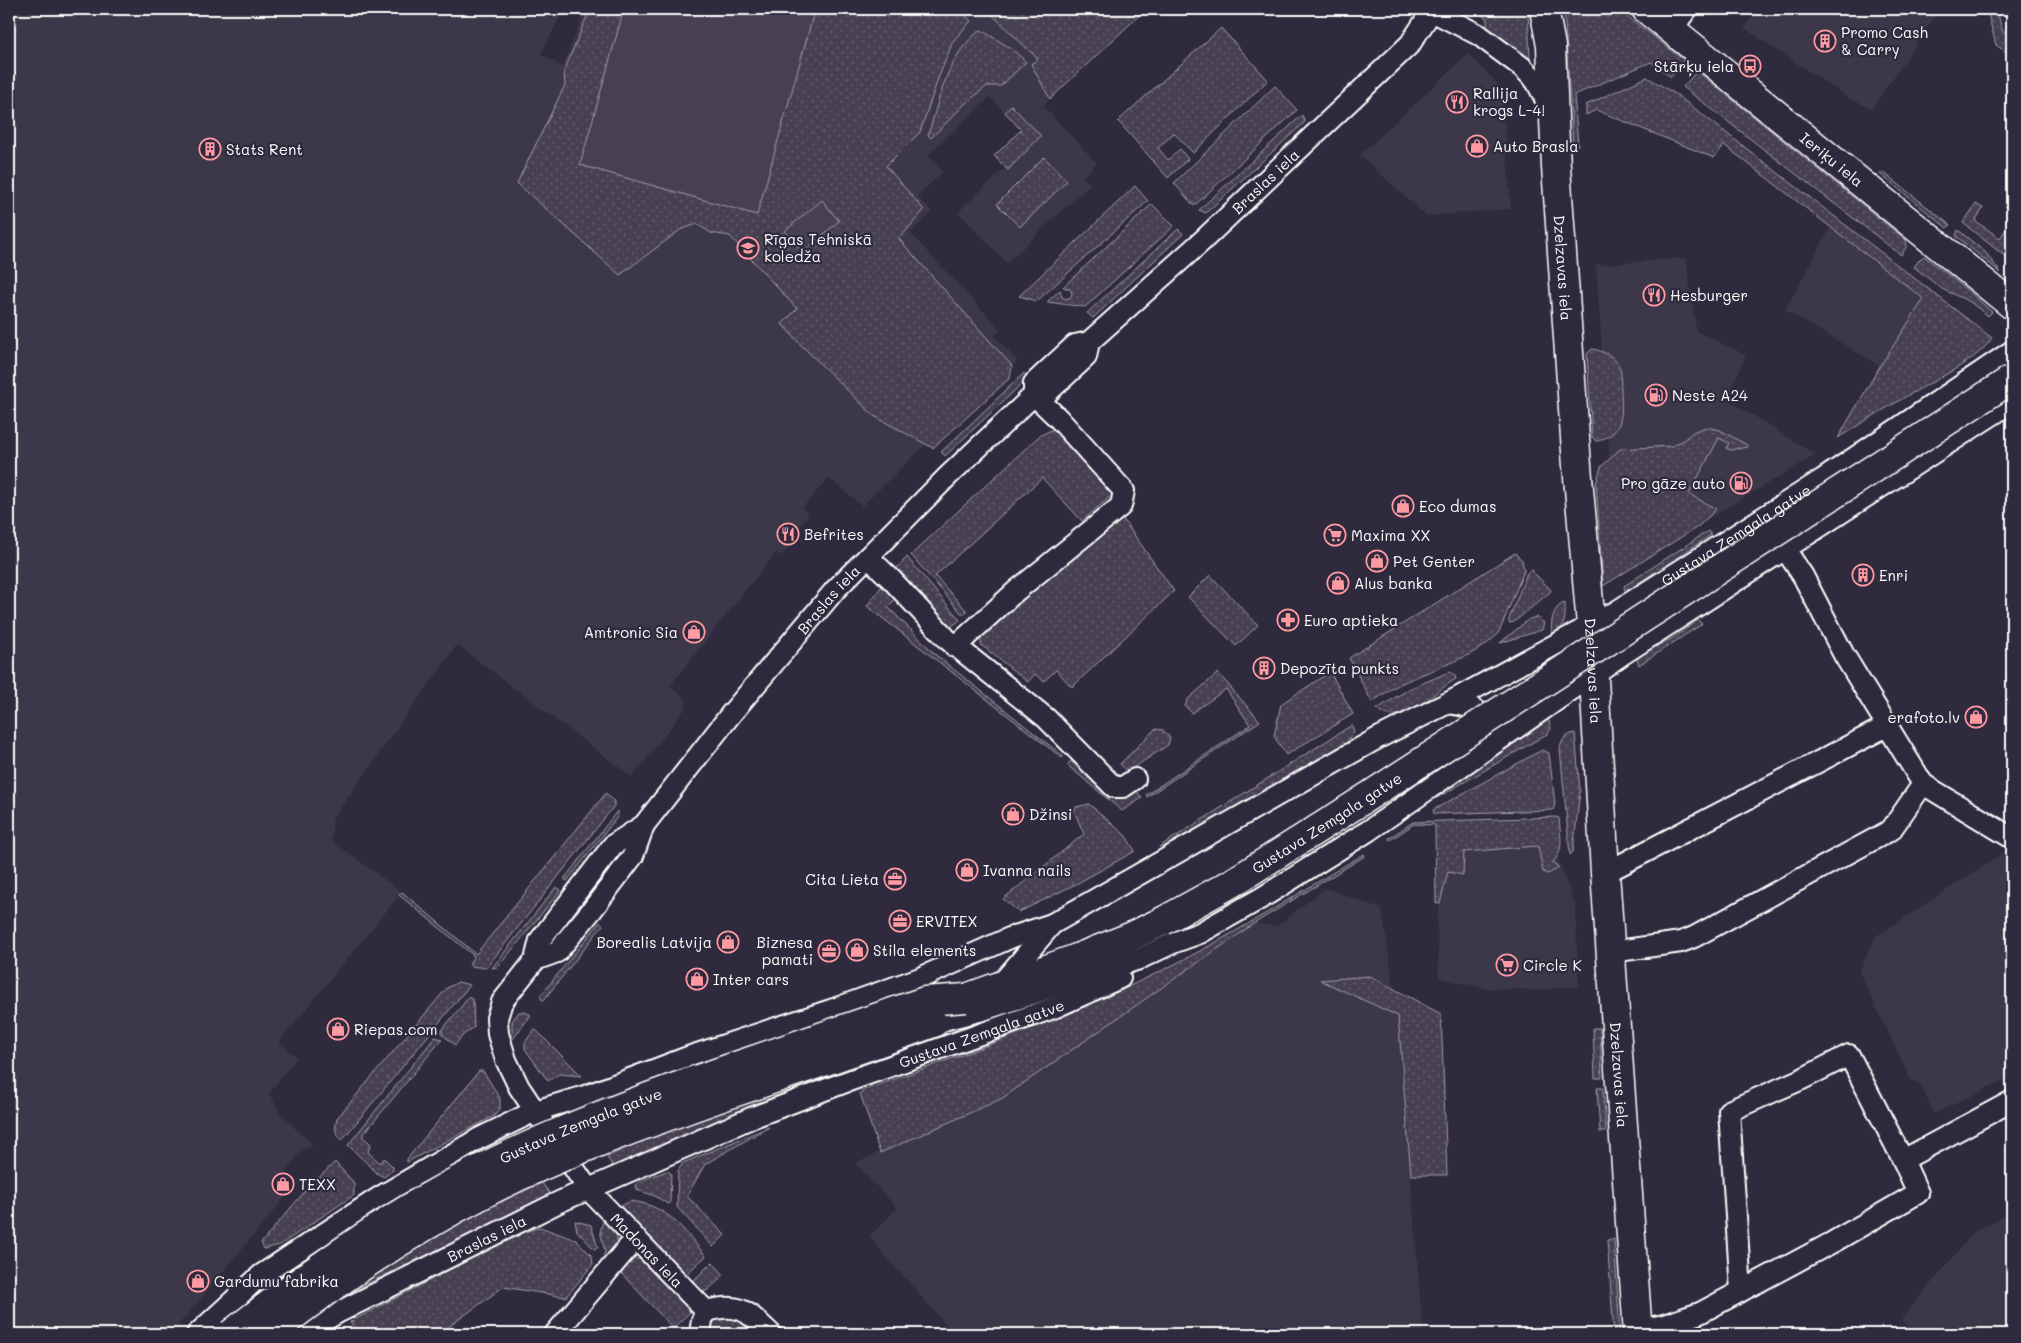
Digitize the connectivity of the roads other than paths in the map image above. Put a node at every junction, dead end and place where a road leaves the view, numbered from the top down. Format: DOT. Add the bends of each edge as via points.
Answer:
graph roads {
  1 [pos="1544,9"];
  2 [pos="1431,10"];
  3 [pos="1661,14"];
  4 [pos="1553,114"];
  5 [pos="2012,305"];
  6 [pos="2012,352"];
  7 [pos="2012,379"];
  8 [pos="1034,395"];
  9 [pos="2012,402"];
  10 [pos="1785,549"];
  11 [pos="868,557"];
  12 [pos="1592,625"];
  13 [pos="956,647"];
  14 [pos="1594,674"];
  15 [pos="1448,703"];
  16 [pos="1887,726"];
  17 [pos="1488,748"];
  18 [pos="1135,780"];
  19 [pos="1924,784"];
  20 [pos="2012,838"];
  21 [pos="1605,873"];
  22 [pos="1052,924"];
  23 [pos="1200,933"];
  24 [pos="1611,952"];
  25 [pos="998,987"];
  26 [pos="966,998"];
  27 [pos="933,1023"];
  28 [pos="2012,1101"];
  29 [pos="534,1111"];
  30 [pos="1903,1160"];
  31 [pos="588,1189"];
  32 [pos="635,1239"];
  33 [pos="1741,1291"];
  34 [pos="706,1311"];
  35 [pos="1638,1332"];
  36 [pos="197,1334"];
  37 [pos="231,1334"];
  38 [pos="270,1334"];
  39 [pos="302,1334"];
  40 [pos="555,1334"];
  41 [pos="700,1334"];
  42 [pos="771,1334"];
  1 -- 4 [label="main road, Dzelzavas iela" via="1551,46"];
  2 -- 4 [label="street" via="1479,35 1522,67 1536,81"];
  2 -- 8 [label="street, Braslas iela" via="1410,44 1201,242 1089,342 1075,345 1034,384"];
  3 -- 5 [label="main road, Ieriķu iela"];
  4 -- 12 [label="main road, Dzelzavas iela" via="1577,466"];
  6 -- 12 [label="street, Gustava Zemgala gatve" via="1823,479"];
  7 -- 25 [label="main road, Gustava Zemgala gatve, bridge" via="1232,883 1130,937"];
  8 -- 11 [label="street, Braslas iela"];
  8 -- 13 [label="street" via="1124,491 1120,506 1016,591"];
  9 -- 10 [label="street, Gustava Zemgala gatve"];
  10 -- 14 [label="street, Gustava Zemgala gatve"];
  10 -- 16 [label="street"];
  11 -- 13 [label="street"];
  11 -- 29 [label="street, Braslas iela" via="835,590 731,714 644,825 613,845 540,940 535,960 509,990 497,1018 498,1034 506,1060"];
  12 -- 14 [label="main road, Dzelzavas iela"];
  12 -- 15 [label="street, Gustava Zemgala gatve"];
  13 -- 18 [label="street" via="1046,718 1114,787 1123,787"];
  14 -- 17 [label="street, Gustava Zemgala gatve"];
  14 -- 21 [label="main road, Dzelzavas iela"];
  15 -- 17 [label="street" via="1466,705 1480,713 1487,725"];
  15 -- 22 [label="street, Gustava Zemgala gatve" via="1378,738"];
  16 -- 19 [label="street"];
  16 -- 21 [label="street"];
  17 -- 23 [label="street, Gustava Zemgala gatve" via="1368,830"];
  19 -- 20 [label="street"];
  19 -- 24 [label="street" via="1891,830 1694,938"];
  21 -- 24 [label="main road, Dzelzavas iela"];
  22 -- 25 [label="street, Gustava Zemgala gatve"];
  22 -- 29 [label="street, Gustava Zemgala gatve" via="831,1010"];
  23 -- 27 [label="street, Gustava Zemgala gatve" via="1099,973"];
  23 -- 31 [label="street, Gustava Zemgala gatve" via="1168,955 1056,1007 751,1118"];
  24 -- 35 [label="main road, Dzelzavas iela"];
  25 -- 26 [label="main road, Gustava Zemgala gatve"];
  26 -- 27 [label="main road, Gustava Zemgala gatve"];
  26 -- 37 [label="main road, Gustava Zemgala gatve, bridge" via="925,1001 618,1108 542,1140 426,1198 370,1232 283,1292"];
  27 -- 38 [label="main road, Gustava Zemgala gatve, bridge" via="601,1140 518,1178 439,1218 382,1253"];
  28 -- 30 [label="street"];
  29 -- 31 [label="street, Braslas iela"];
  29 -- 36 [label="street" via="478,1139 378,1198 270,1269"];
  30 -- 33 [label="street" via="1918,1193"];
  30 -- 33 [label="street" via="1849,1055 1729,1110"];
  31 -- 32 [label="street, Madonas iela"];
  31 -- 39 [label="street, Braslas iela" via="339,1312"];
  32 -- 34 [label="street, Madonas iela"];
  32 -- 40 [label="street"];
  33 -- 35 [label="street" via="1700,1313"];
  34 -- 41 [label="street"];
  34 -- 42 [label="street" via="728,1306 740,1308"];
}
